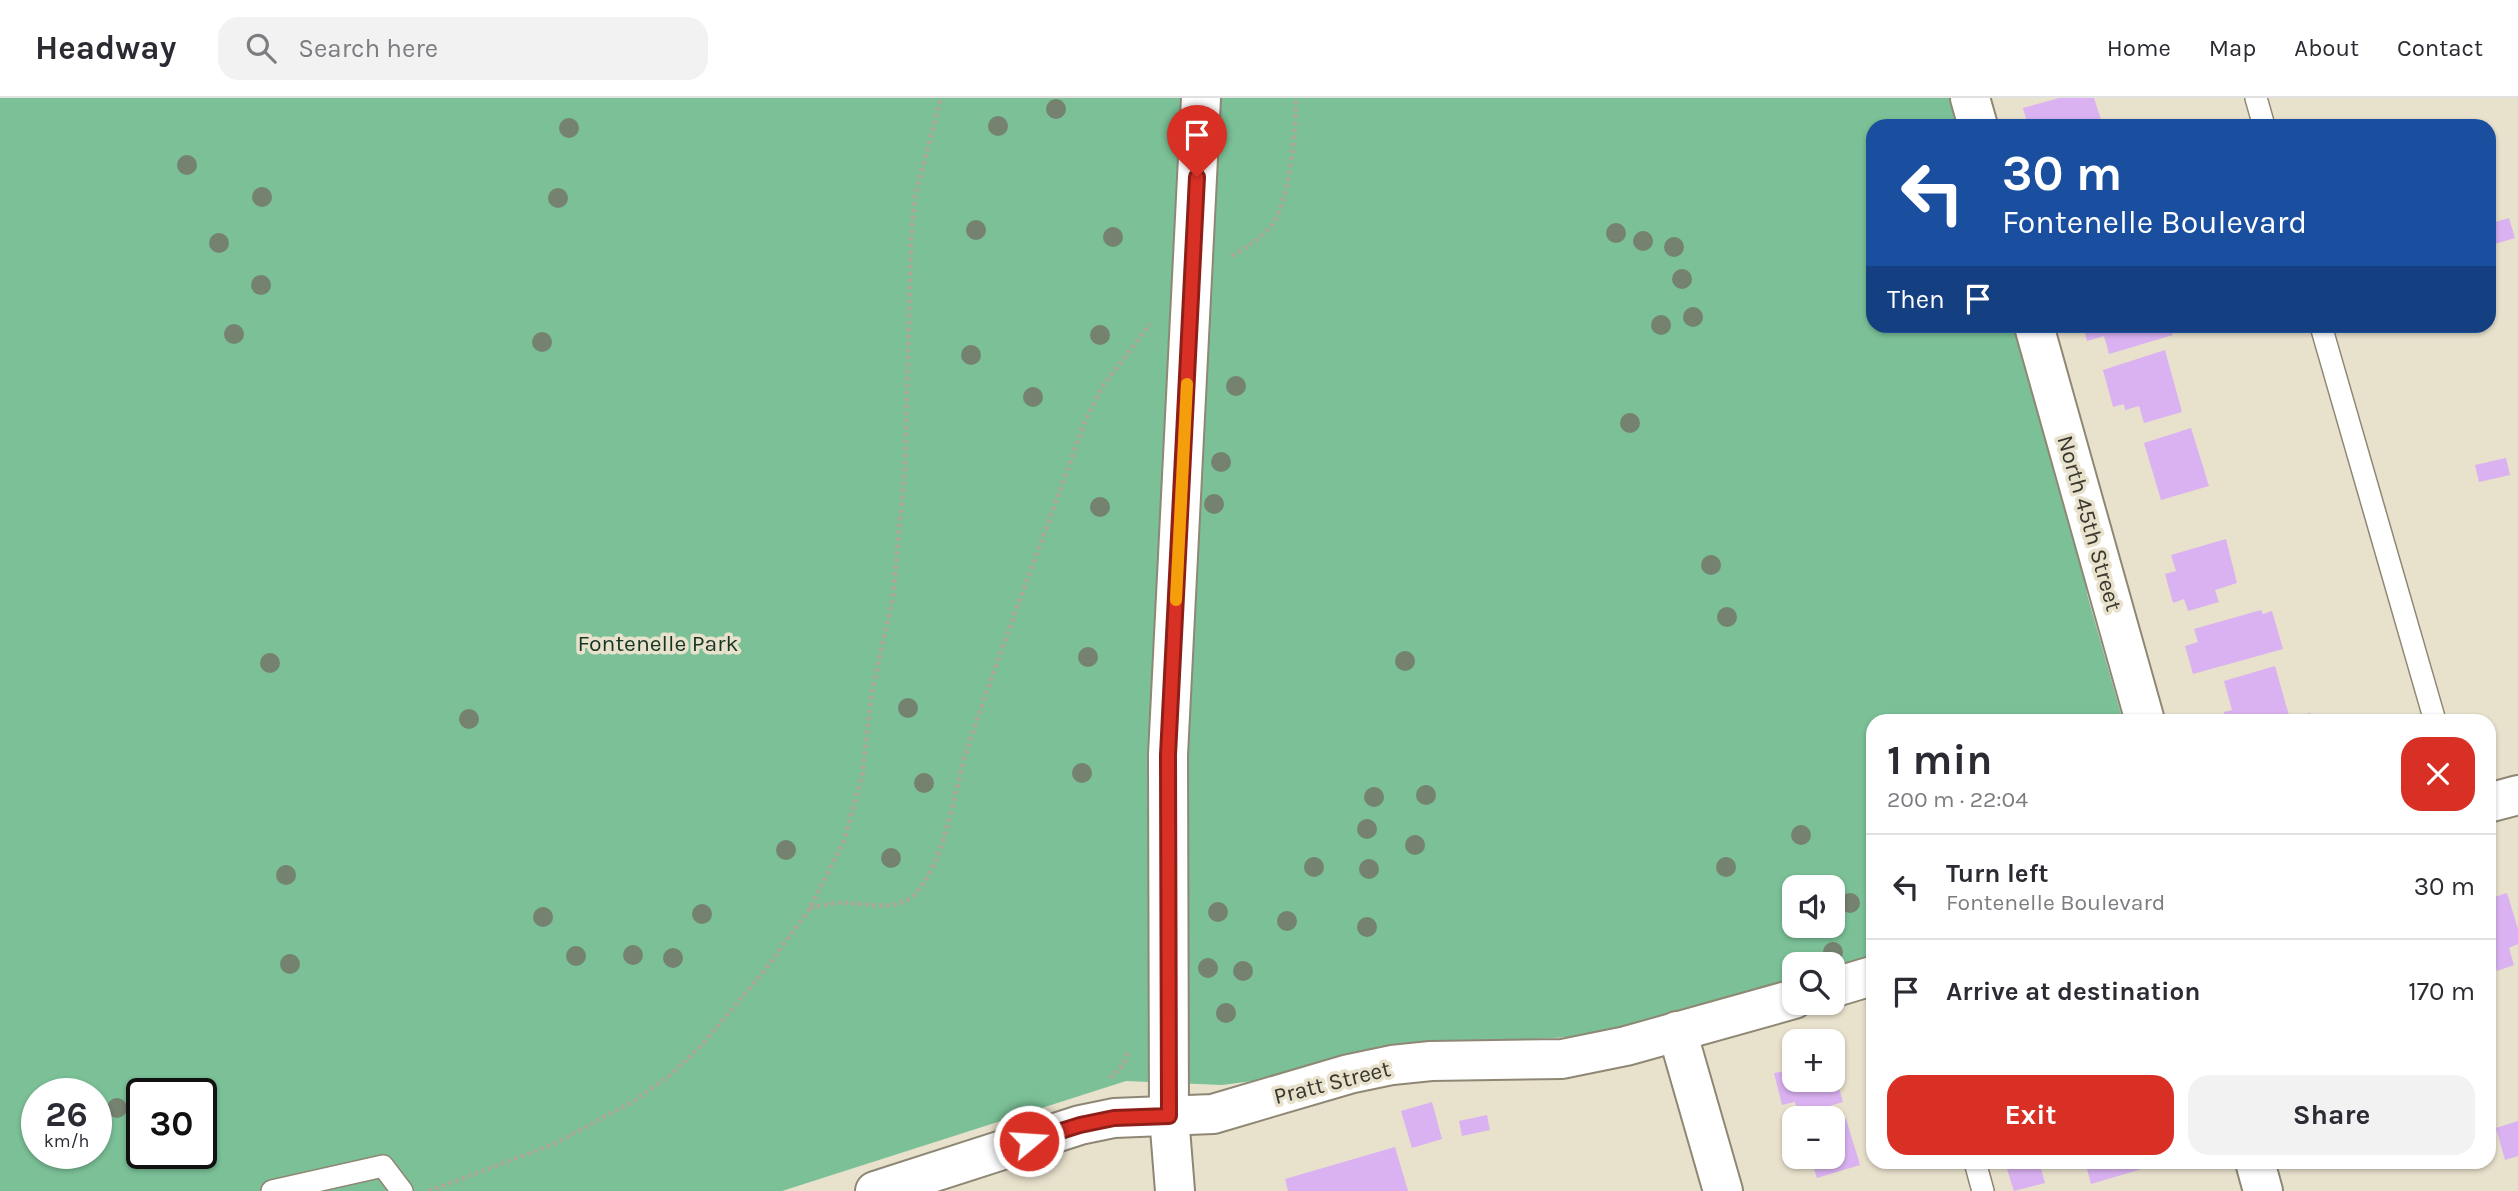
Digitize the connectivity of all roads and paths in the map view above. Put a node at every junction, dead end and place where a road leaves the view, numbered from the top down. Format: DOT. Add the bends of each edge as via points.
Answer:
graph roads {
  1 [pos="941,98"];
  2 [pos="1201,98"];
  3 [pos="1296,98"];
  4 [pos="1970,98"];
  5 [pos="2256,98"];
  6 [pos="1976,119"];
  7 [pos="2262,119"];
  8 [pos="1192,283"];
  9 [pos="2036,333"];
  10 [pos="2323,333"];
  11 [pos="2143,714"];
  12 [pos="2433,714"];
  13 [pos="2518,794"];
  14 [pos="2496,801"];
  15 [pos="810,908"];
  16 [pos="1866,978"];
  17 [pos="1845,984"];
  18 [pos="1782,1002"];
  19 [pos="1677,1031"];
  20 [pos="1169,1116"];
  21 [pos="1977,1169"];
  22 [pos="2257,1169"];
  23 [pos="272,1191"];
  24 [pos="402,1191"];
  25 [pos="429,1191"];
  26 [pos="876,1191"];
  27 [pos="1175,1191"];
  28 [pos="1723,1191"];
  29 [pos="1983,1191"];
  30 [pos="2263,1191"];
  1 -- 15 [label="path" via="915,196 911,237 905,466 893,597 872,691 853,813"];
  2 -- 8 [label="street"];
  3 -- 8 [label="path" via="1291,158 1273,224 1255,242"];
  4 -- 6 [label="street"];
  5 -- 7 [label="lane"];
  8 -- 15 [label="path" via="1124,356 1085,421 967,750 932,867 921,885 912,897 898,904 837,903"];
  8 -- 20 [label="street" via="1168,755"];
  9 -- 11 [label="street, North 45th Street"];
  10 -- 12 [label="lane"];
  13 -- 14 [label="street"];
  15 -- 25 [label="path" via="728,1016 670,1075 634,1101 554,1144"];
  16 -- 17 [label="street"];
  18 -- 19 [label="street, Pratt Street"];
  19 -- 20 [label="street, Pratt Street" via="1562,1059 1392,1065 1213,1114"];
  19 -- 28 [label="street"];
  20 -- 26 [label="street, Pratt Street" via="1114,1118 1080,1125"];
  20 -- 27 [label="street"];
  21 -- 29 [label="lane"];
  22 -- 30 [label="street"];
  23 -- 24 [label="lane" via="383,1166"];
}
